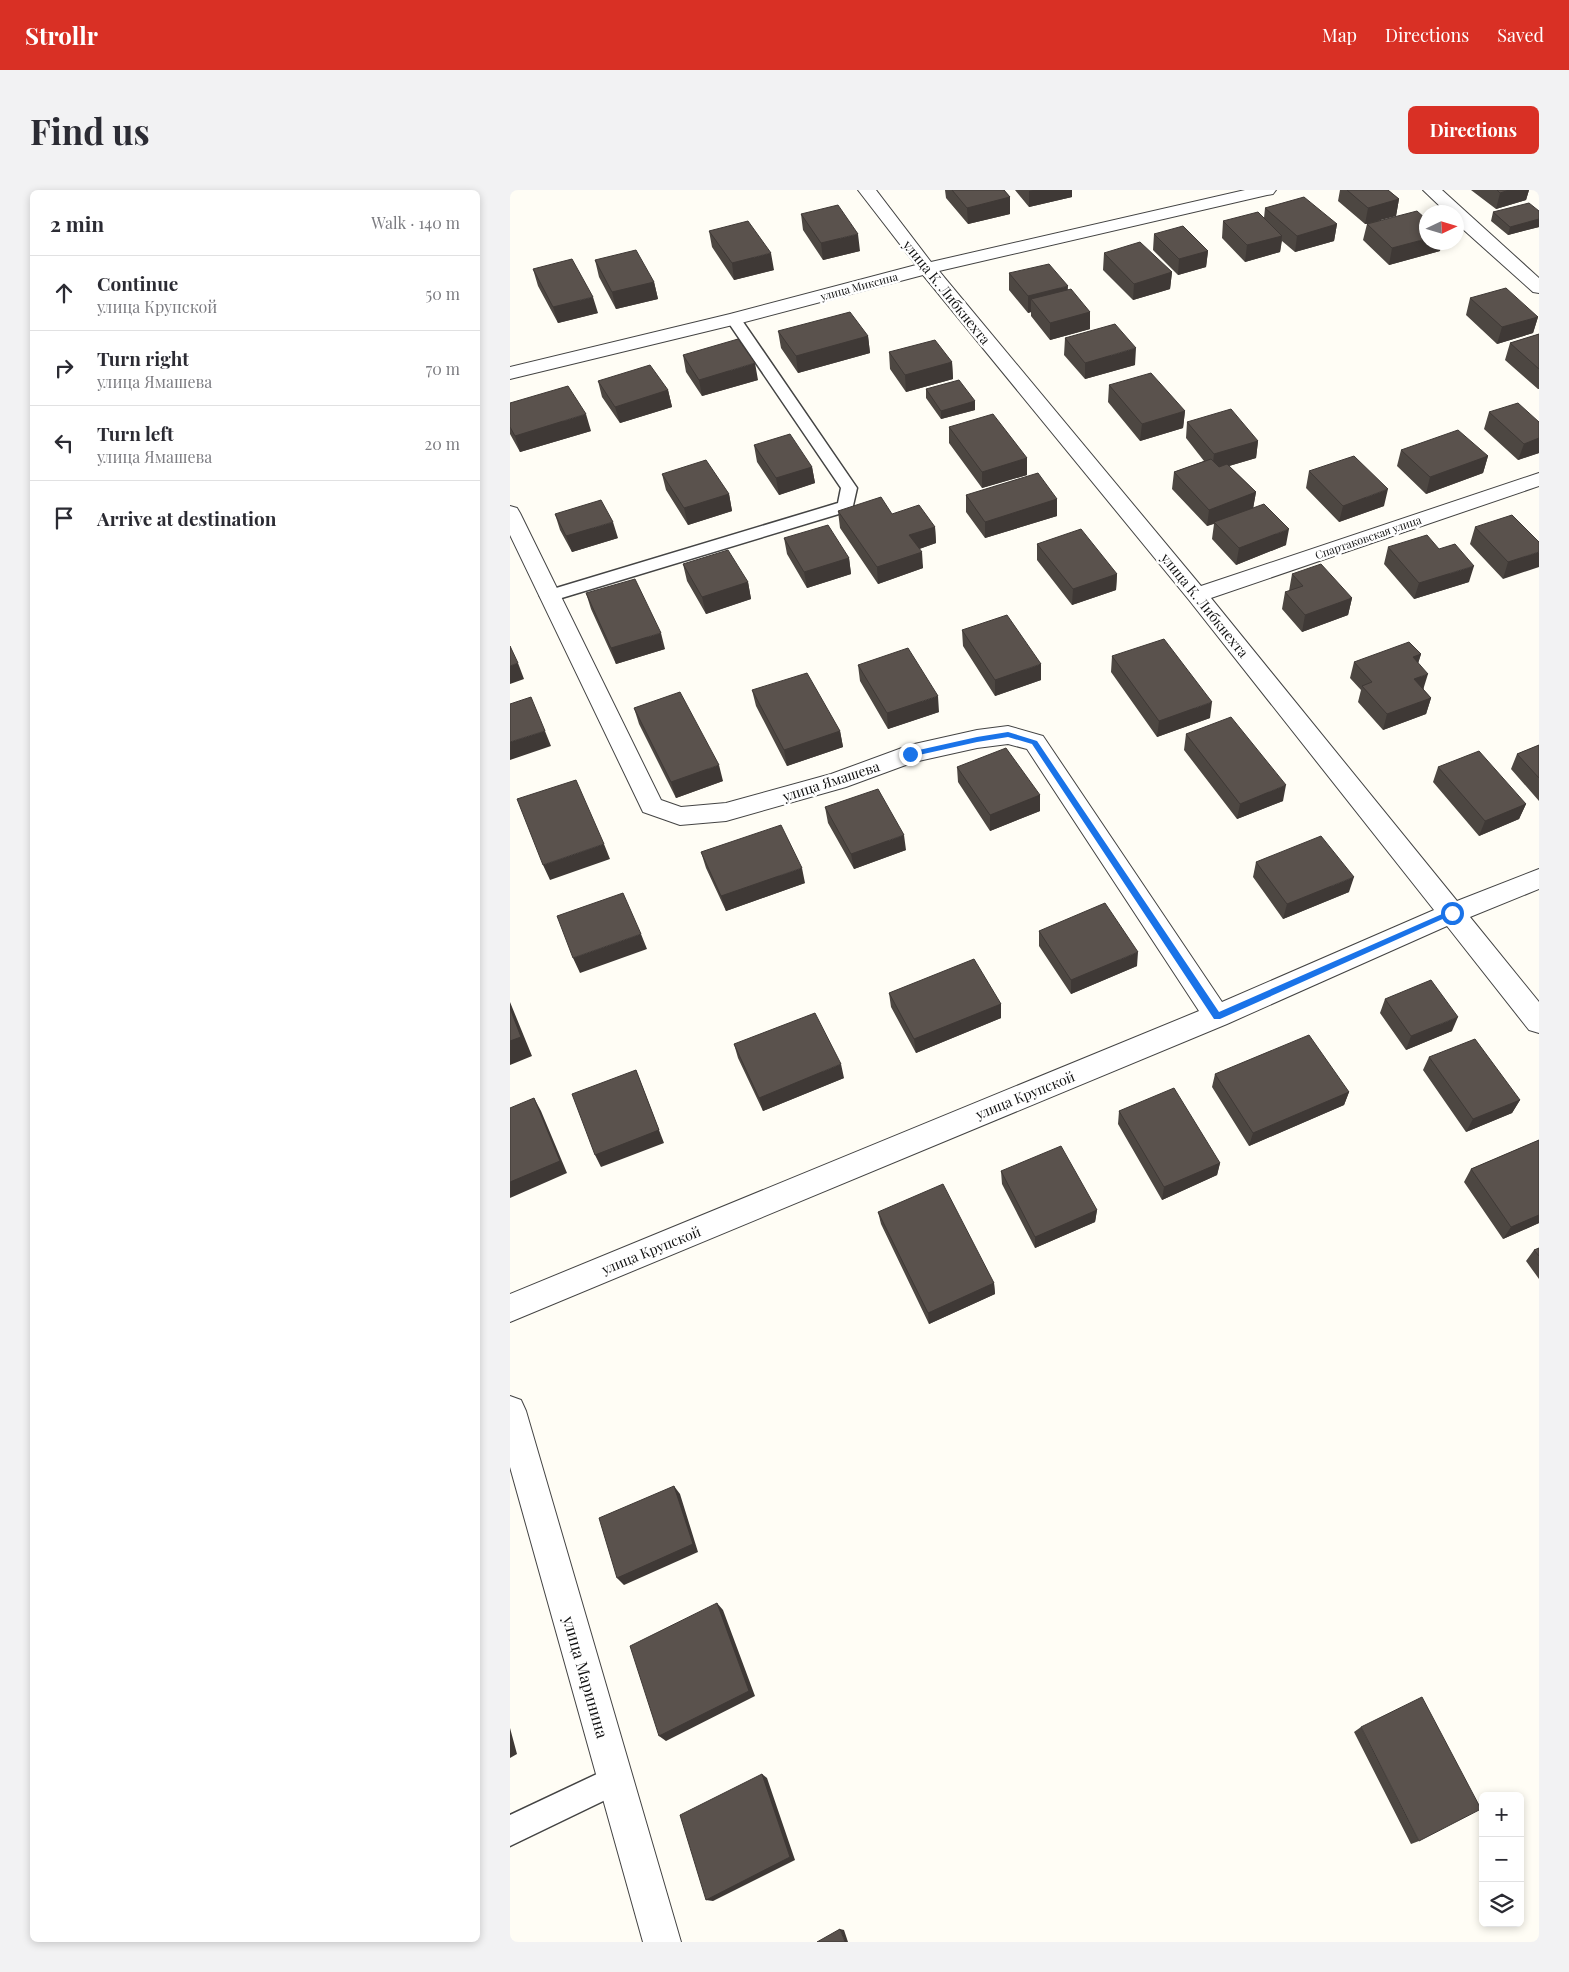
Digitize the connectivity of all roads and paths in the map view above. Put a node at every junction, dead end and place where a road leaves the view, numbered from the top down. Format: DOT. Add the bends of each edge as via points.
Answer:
graph roads {
  1 [pos="868,190"];
  2 [pos="1267,190"];
  3 [pos="1432,190"];
  4 [pos="1448,205"];
  5 [pos="1464,220"];
  6 [pos="927,268"];
  7 [pos="1539,288"];
  8 [pos="734,319"];
  9 [pos="510,373"];
  10 [pos="1539,479"];
  11 [pos="510,513"];
  12 [pos="1197,595"];
  13 [pos="549,596"];
  14 [pos="1539,878"];
  15 [pos="1452,913"];
  16 [pos="1217,1016"];
  17 [pos="1539,1022"];
  18 [pos="510,1308"];
  19 [pos="510,1411"];
  20 [pos="616,1780"];
  21 [pos="510,1831"];
  22 [pos="662,1942"];
  1 -- 6 [label="street, улица К. Либкнехта"];
  2 -- 6 [label="street, улица Миксина"];
  3 -- 4 [label="street"];
  5 -- 7 [label="street"];
  6 -- 8 [label="street, улица Миксина"];
  6 -- 12 [label="street, улица К. Либкнехта"];
  8 -- 9 [label="street, улица Миксина"];
  8 -- 13 [label="lane" via="849,488 846,506"];
  10 -- 12 [label="street, Спартаковская улица"];
  11 -- 13 [label="street, улица Ямашева"];
  12 -- 15 [label="street, улица К. Либкнехта"];
  13 -- 16 [label="street, улица Ямашева" via="652,806 680,816 726,812 766,802 837,781 910,754 977,739 1008,735 1034,742"];
  14 -- 15 [label="street, улица Крупской"];
  15 -- 16 [label="street, улица Крупской"];
  15 -- 17 [label="street, улица К. Либкнехта"];
  16 -- 18 [label="street, улица Крупской"];
  19 -- 20 [label="street, улица Маринина"];
  20 -- 21 [label="lane"];
  20 -- 22 [label="street, улица Маринина"];
}
